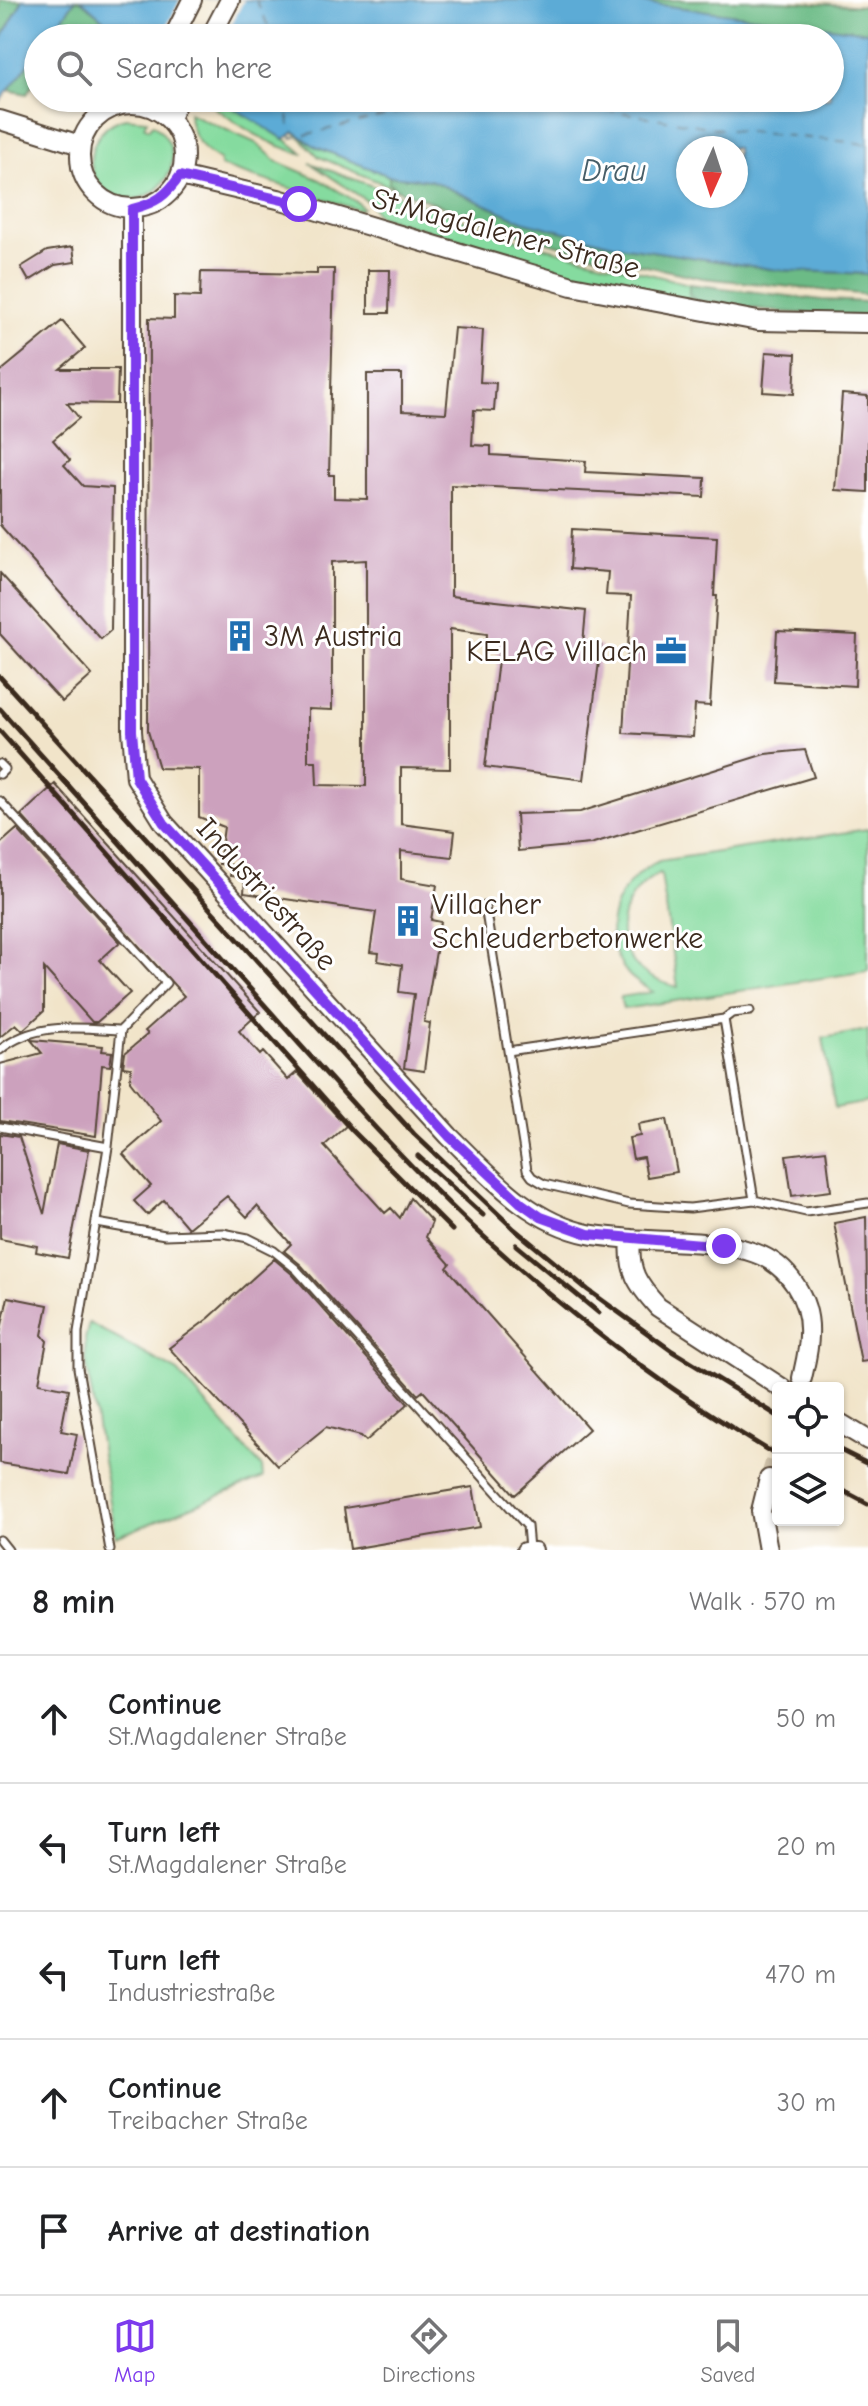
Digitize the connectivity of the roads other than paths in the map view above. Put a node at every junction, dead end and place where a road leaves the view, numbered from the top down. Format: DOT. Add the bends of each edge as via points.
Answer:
graph roads {
  1 [pos="192,0"];
  2 [pos="230,0"];
  3 [pos="180,24"];
  4 [pos="217,24"];
  5 [pos="102,112"];
  6 [pos="176,112"];
  7 [pos="0,120"];
  8 [pos="80,145"];
  9 [pos="180,176"];
  10 [pos="132,209"];
  11 [pos="868,323"];
  12 [pos="0,764"];
  13 [pos="0,774"];
  14 [pos="0,801"];
  15 [pos="485,906"];
  16 [pos="750,1011"];
  17 [pos="724,1019"];
  18 [pos="121,1030"];
  19 [pos="0,1050"];
  20 [pos="508,1051"];
  21 [pos="0,1127"];
  22 [pos="108,1147"];
  23 [pos="754,1200"];
  24 [pos="868,1203"];
  25 [pos="97,1223"];
  26 [pos="631,1239"];
  27 [pos="802,1378"];
  28 [pos="773,1382"];
  29 [pos="844,1426"];
  30 [pos="868,1440"];
  31 [pos="769,1479"];
  32 [pos="0,1540"];
  33 [pos="8,1550"];
  34 [pos="110,1550"];
  35 [pos="529,1550"];
  36 [pos="768,1550"];
  1 -- 3 [label="street"];
  2 -- 4 [label="street"];
  5 -- 8 [label="street" via="83,133"];
  6 -- 9 [label="street" via="184,151"];
  7 -- 8 [label="street"];
  8 -- 10 [label="street" via="85,181 102,200"];
  9 -- 10 [label="street" via="167,195"];
  9 -- 11 [label="street, St.Magdalener Straße" via="278,199 572,286 758,321"];
  10 -- 26 [label="street, Industriestraße" via="136,778 164,823 490,1176 541,1217 588,1234"];
  12 -- 13 [label="lane" via="5,769"];
  14 -- 18 [label="lane" via="166,983"];
  15 -- 20 [label="lane"];
  16 -- 17 [label="lane"];
  17 -- 20 [label="lane"];
  17 -- 23 [label="lane"];
  18 -- 19 [label="lane" via="56,1026"];
  18 -- 22 [label="lane"];
  20 -- 23 [label="lane" via="532,1177 563,1190 629,1204 690,1208"];
  21 -- 22 [label="lane"];
  22 -- 25 [label="lane"];
  23 -- 24 [label="lane" via="806,1212"];
  25 -- 34 [label="lane" via="77,1350"];
  25 -- 35 [label="lane" via="165,1235 223,1233 274,1251 296,1269 527,1526"];
  26 -- 27 [label="street, Industriestraße" via="724,1246 756,1253 783,1270 807,1309"];
  26 -- 28 [label="street" via="629,1259 635,1277 658,1307"];
  29 -- 30 [label="street"];
  31 -- 36 [label="street" via="761,1511"];
  32 -- 33 [label="lane"];
}
